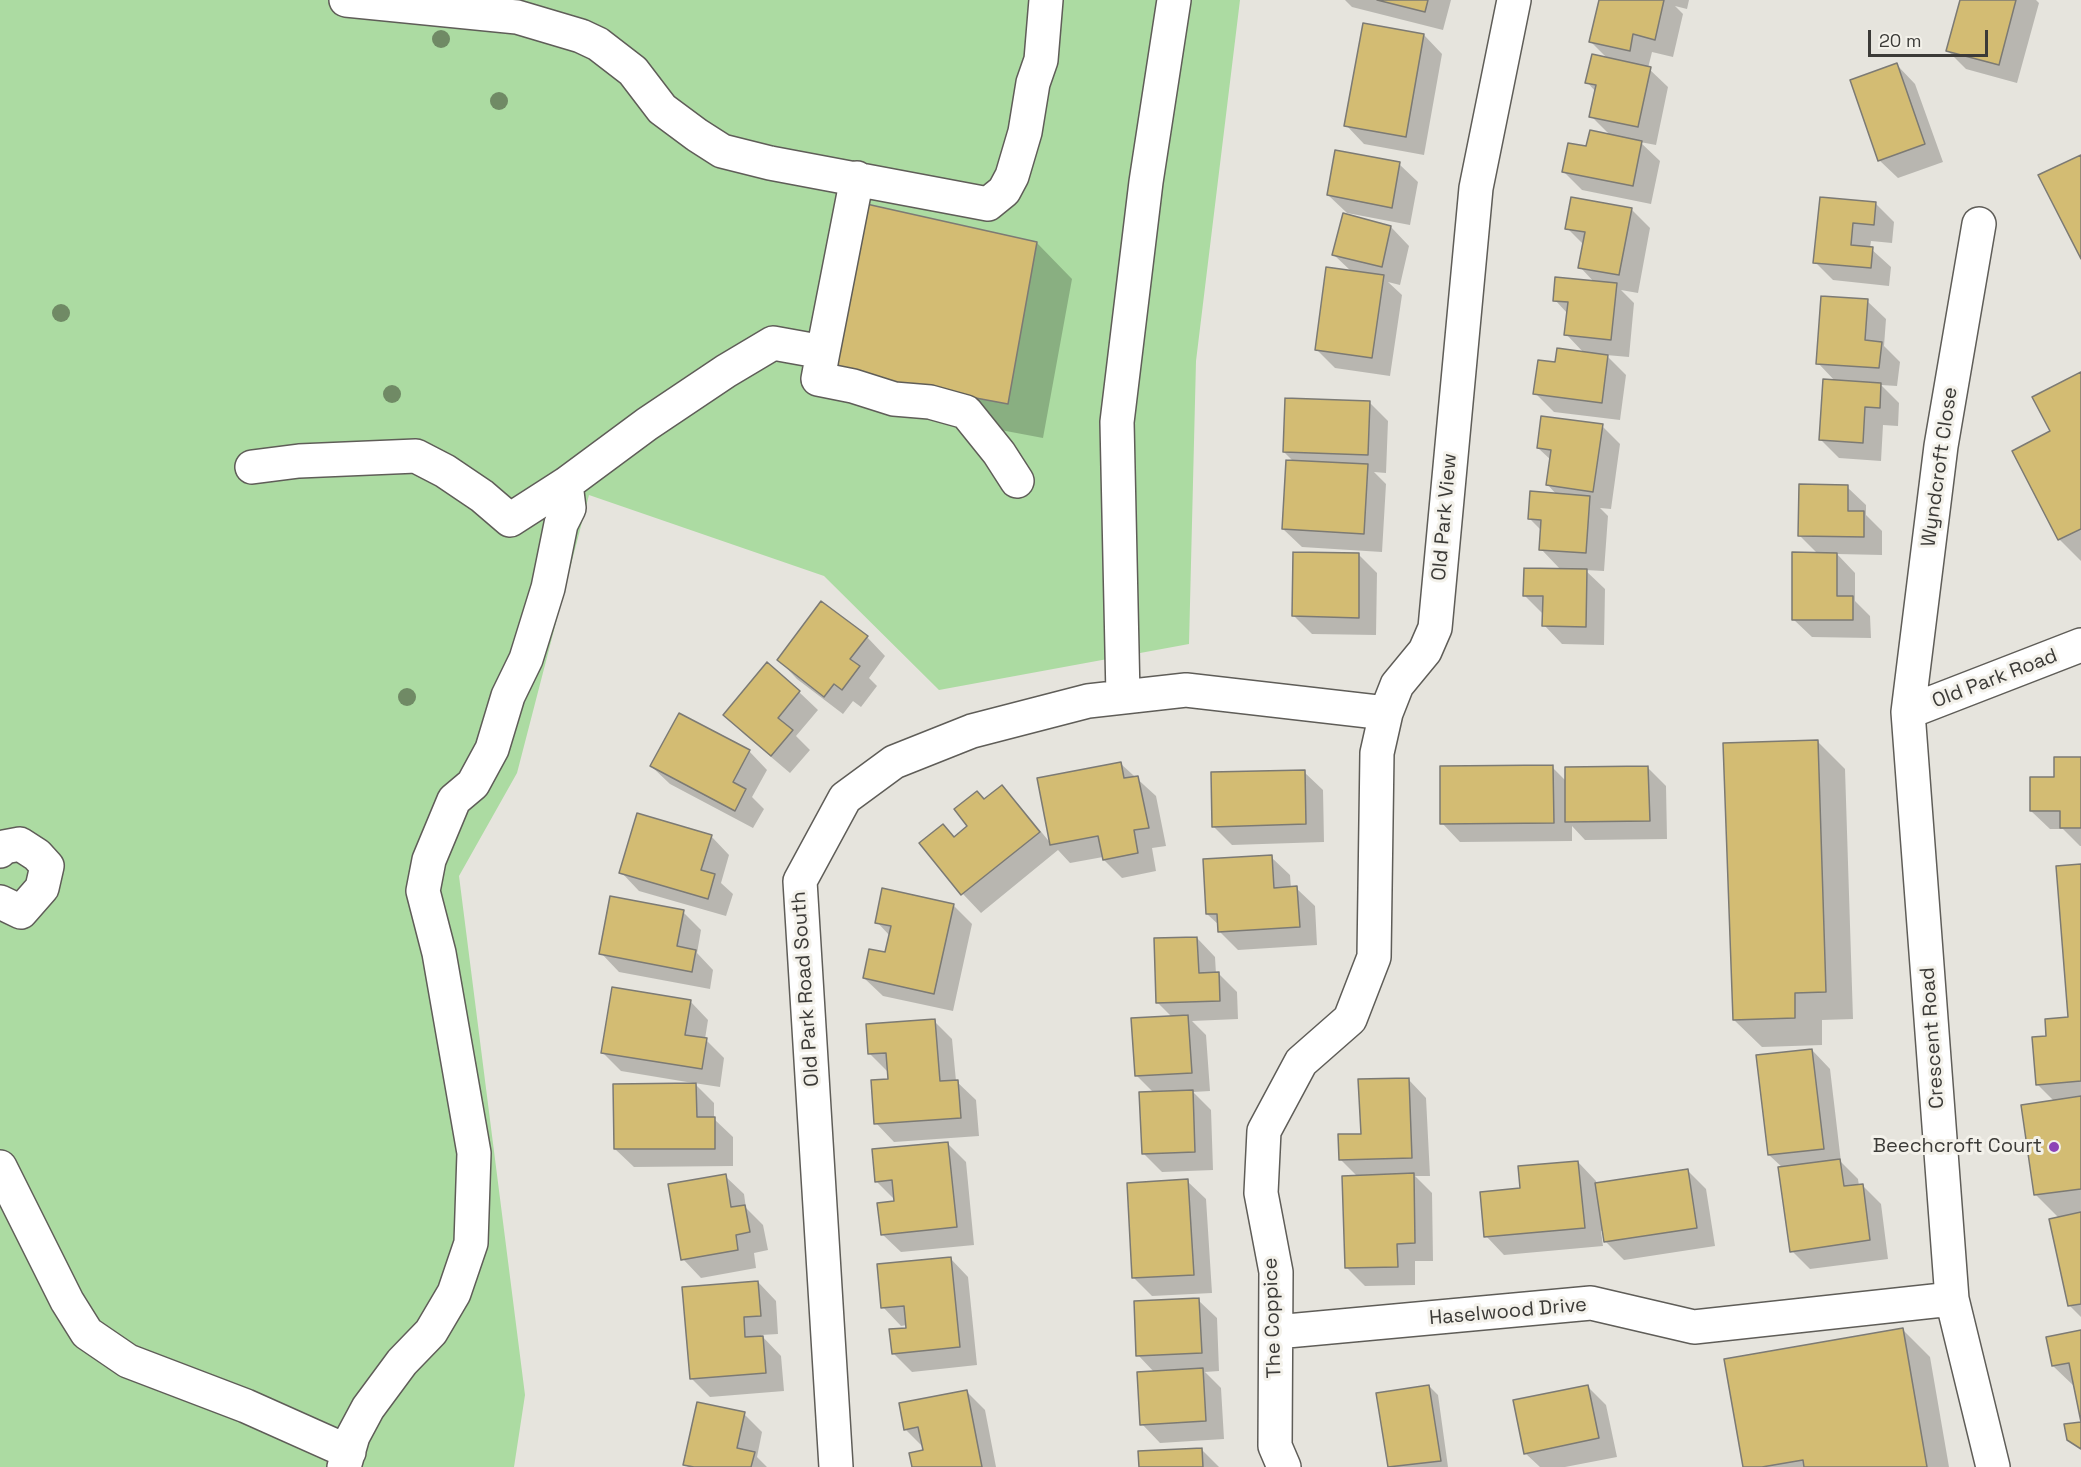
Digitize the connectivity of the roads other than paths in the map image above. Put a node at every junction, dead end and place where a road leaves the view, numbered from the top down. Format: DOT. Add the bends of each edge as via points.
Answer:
graph roads {
  1 [pos="346,0"];
  2 [pos="1046,0"];
  3 [pos="1174,0"];
  4 [pos="1514,0"];
  5 [pos="857,178"];
  6 [pos="1979,224"];
  7 [pos="823,352"];
  8 [pos="252,467"];
  9 [pos="1017,481"];
  10 [pos="566,484"];
  11 [pos="2081,645"];
  12 [pos="1123,696"];
  13 [pos="1386,712"];
  14 [pos="1908,712"];
  15 [pos="0,851"];
  16 [pos="0,902"];
  17 [pos="1350,1019"];
  18 [pos="0,1167"];
  19 [pos="1952,1299"];
  20 [pos="1276,1332"];
  21 [pos="346,1460"];
  22 [pos="836,1467"];
  23 [pos="1284,1467"];
  24 [pos="1993,1467"];
  1 -- 5 [label="street" via="517,17 581,36 633,71 662,109 722,151"];
  2 -- 5 [label="street" via="1041,60 1025,132 1004,191 988,204"];
  3 -- 12 [label="street" via="1146,182 1117,422"];
  4 -- 13 [label="street, Old Park View" via="1476,188 1435,628 1425,651 1397,684"];
  5 -- 7 [label="street"];
  6 -- 14 [label="street, Wyndcroft Close" via="1941,446"];
  7 -- 9 [label="street" via="818,379 966,412"];
  7 -- 10 [label="street" via="773,343 647,424"];
  8 -- 10 [label="street" via="299,460 416,456 482,496 510,520"];
  10 -- 21 [label="street" via="569,508 561,524 548,588 526,659 508,696 492,749 473,784 454,800 429,860 423,891 439,953 474,1153 471,1243 454,1293 430,1332 368,1408"];
  11 -- 14 [label="street, Old Park Road"];
  12 -- 13 [label="street, Old Park Road South" via="1186,690"];
  12 -- 22 [label="street, Old Park Road South" via="1088,701 972,731 894,762 845,798 800,881"];
  13 -- 17 [label="street, Old Park View" via="1377,753 1374,957"];
  14 -- 19 [label="street, Crescent Road"];
  15 -- 16 [label="street" via="20,844 47,866 42,888 21,912"];
  17 -- 20 [label="street, The Coppice" via="1301,1062 1264,1131 1260,1193 1276,1272"];
  18 -- 21 [label="street" via="87,1333 128,1361 246,1406"];
  19 -- 20 [label="street, Haselwood Drive" via="1694,1327 1591,1303"];
  19 -- 24 [label="street, Crescent Road"];
  20 -- 23 [label="street, The Coppice" via="1275,1446"];
}
